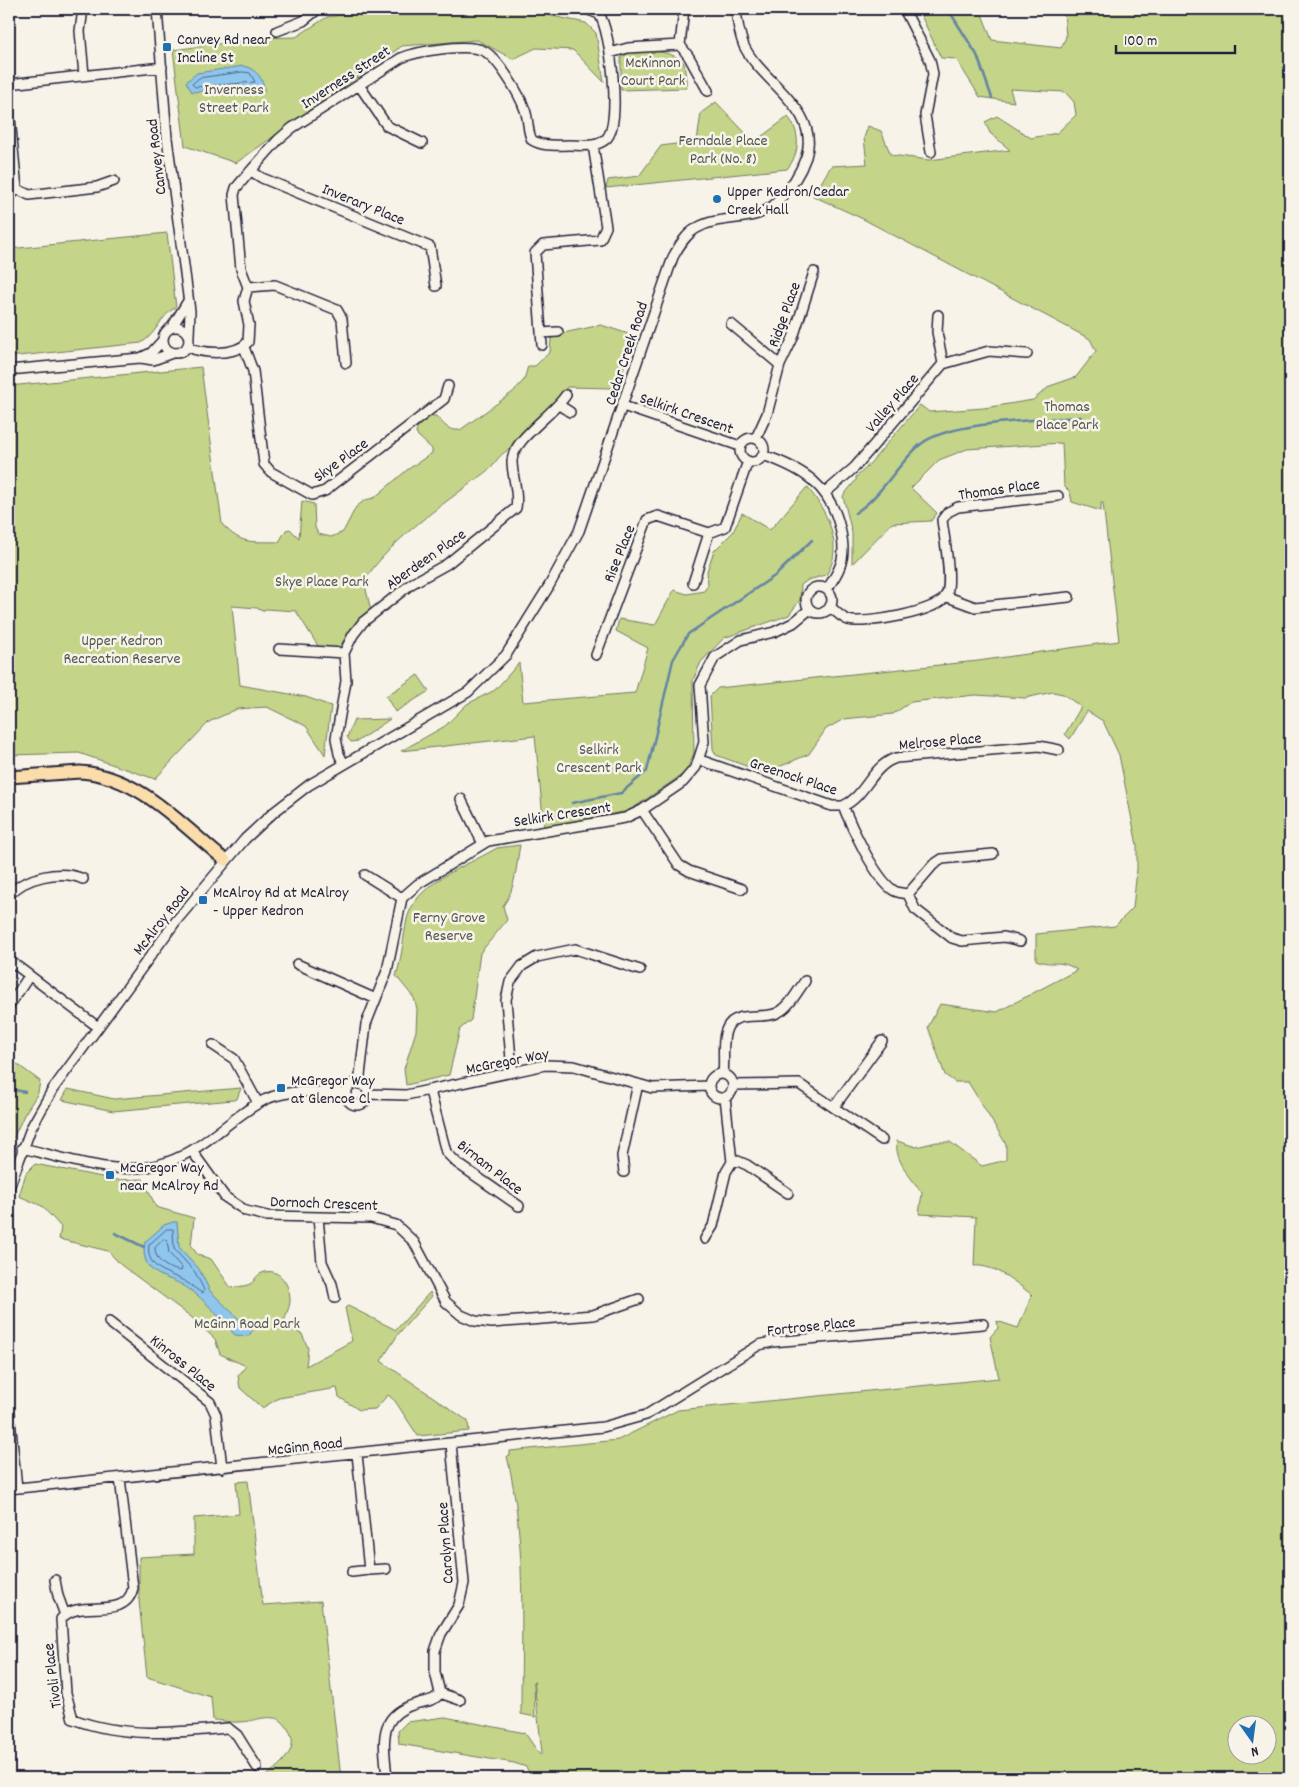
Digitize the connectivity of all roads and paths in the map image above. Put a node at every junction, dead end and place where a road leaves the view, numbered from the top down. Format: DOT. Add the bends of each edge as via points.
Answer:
graph roads {
  1 [pos="83,9"];
  2 [pos="157,9"];
  3 [pos="318,9"];
  4 [pos="590,9"];
  5 [pos="684,9"];
  6 [pos="736,9"];
  7 [pos="904,9"];
  8 [pos="278,31"];
  9 [pos="680,45"];
  10 [pos="610,54"];
  11 [pos="162,67"];
  12 [pos="84,75"];
  13 [pos="9,84"];
  14 [pos="359,86"];
  15 [pos="708,91"];
  16 [pos="9,108"];
  17 [pos="422,143"];
  18 [pos="594,145"];
  19 [pos="931,152"];
  20 [pos="251,171"];
  21 [pos="114,181"];
  22 [pos="17,189"];
  23 [pos="9,197"];
  24 [pos="814,272"];
  25 [pos="436,286"];
  26 [pos="248,287"];
  27 [pos="188,301"];
  28 [pos="938,315"];
  29 [pos="731,324"];
  30 [pos="172,327"];
  31 [pos="558,332"];
  32 [pos="541,333"];
  33 [pos="189,334"];
  34 [pos="162,340"];
  35 [pos="542,345"];
  36 [pos="188,346"];
  37 [pos="244,347"];
  38 [pos="172,353"];
  39 [pos="1027,354"];
  40 [pos="140,358"];
  41 [pos="346,363"];
  42 [pos="944,364"];
  43 [pos="780,365"];
  44 [pos="9,370"];
  45 [pos="448,386"];
  46 [pos="566,395"];
  47 [pos="560,406"];
  48 [pos="623,406"];
  49 [pos="570,412"];
  50 [pos="756,438"];
  51 [pos="740,446"];
  52 [pos="764,454"];
  53 [pos="748,461"];
  54 [pos="825,493"];
  55 [pos="1058,496"];
  56 [pos="709,532"];
  57 [pos="692,584"];
  58 [pos="827,590"];
  59 [pos="946,596"];
  60 [pos="1069,597"];
  61 [pos="830,606"];
  62 [pos="810,610"];
  63 [pos="279,649"];
  64 [pos="344,653"];
  65 [pos="596,655"];
  66 [pos="402,731"];
  67 [pos="1059,750"];
  68 [pos="700,760"];
  69 [pos="344,764"];
  70 [pos="9,777"];
  71 [pos="460,799"];
  72 [pos="843,806"];
  73 [pos="642,810"];
  74 [pos="483,844"];
  75 [pos="993,854"];
  76 [pos="225,860"];
  77 [pos="364,875"];
  78 [pos="83,879"];
  79 [pos="742,889"];
  80 [pos="908,894"];
  81 [pos="9,896"];
  82 [pos="402,898"];
  83 [pos="1020,941"];
  84 [pos="9,960"];
  85 [pos="297,964"];
  86 [pos="640,970"];
  87 [pos="28,976"];
  88 [pos="805,981"];
  89 [pos="376,999"];
  90 [pos="9,1006"];
  91 [pos="98,1027"];
  92 [pos="882,1041"];
  93 [pos="214,1045"];
  94 [pos="512,1071"];
  95 [pos="724,1074"];
  96 [pos="359,1084"];
  97 [pos="638,1084"];
  98 [pos="733,1085"];
  99 [pos="709,1086"];
  100 [pos="430,1091"];
  101 [pos="347,1093"];
  102 [pos="368,1094"];
  103 [pos="724,1097"];
  104 [pos="258,1103"];
  105 [pos="834,1107"];
  106 [pos="882,1140"];
  107 [pos="22,1148"];
  108 [pos="192,1151"];
  109 [pos="733,1158"];
  110 [pos="624,1172"];
  111 [pos="9,1188"];
  112 [pos="788,1192"];
  113 [pos="519,1206"];
  114 [pos="318,1217"];
  115 [pos="705,1239"];
  116 [pos="335,1298"];
  117 [pos="639,1299"];
  118 [pos="109,1322"];
  119 [pos="983,1324"];
  120 [pos="9,1410"];
  121 [pos="603,1427"];
  122 [pos="451,1443"];
  123 [pos="357,1454"];
  124 [pos="222,1468"];
  125 [pos="120,1478"];
  126 [pos="13,1489"];
  127 [pos="386,1569"];
  128 [pos="369,1570"];
  129 [pos="352,1572"];
  130 [pos="56,1580"];
  131 [pos="65,1615"];
  132 [pos="440,1693"];
  133 [pos="460,1700"];
  134 [pos="257,1767"];
  135 [pos="387,1778"];
  1 -- 12 [label="street" via="80,31"];
  2 -- 11 [label="street, Canvey Road"];
  3 -- 8 [label="street" via="303,21"];
  4 -- 10 [label="street" via="602,18"];
  5 -- 9 [label="street"];
  6 -- 48 [label="street, Cedar Creek Road" via="744,46 762,72 795,106 806,126 810,145 801,171 770,210 697,228 680,244"];
  7 -- 19 [label="street" via="930,60 933,74 925,115"];
  9 -- 10 [label="street" via="628,48"];
  9 -- 15 [label="street"];
  10 -- 18 [label="street" via="614,81 612,129 607,139"];
  11 -- 12 [label="street"];
  11 -- 27 [label="street, Canvey Road" via="167,138"];
  12 -- 13 [label="street"];
  14 -- 17 [label="street" via="386,126"];
  14 -- 18 [label="street, Inverness Street" via="409,54 474,48 491,56 498,64 525,109 532,140 543,144"];
  14 -- 20 [label="street, Inverness Street" via="292,128"];
  16 -- 22 [label="street"];
  18 -- 32 [label="street" via="606,227 600,240 543,245 534,253"];
  20 -- 25 [label="street, Inverary Place" via="430,247"];
  20 -- 26 [label="street, Inverness Street" via="234,195 241,269"];
  21 -- 22 [label="street" via="97,188 29,195"];
  22 -- 23 [label="street"];
  24 -- 43 [label="street, Ridge Place" via="793,338"];
  26 -- 37 [label="street, Inverness Street" via="244,301 249,336"];
  26 -- 41 [label="street" via="275,284 337,310 342,319"];
  27 -- 30 [label="street"];
  27 -- 33 [label="street, Canvey Road"];
  28 -- 42 [label="street" via="937,332"];
  29 -- 43 [label="street"];
  30 -- 33 [label="street" via="182,328"];
  30 -- 34 [label="street"];
  31 -- 32 [label="street"];
  32 -- 35 [label="street"];
  33 -- 36 [label="street"];
  34 -- 38 [label="street"];
  34 -- 40 [label="street" via="151,353"];
  36 -- 37 [label="street" via="203,353"];
  36 -- 38 [label="street" via="182,352"];
  37 -- 45 [label="street, Skye Place" via="253,371 264,464 271,472 312,495 325,491 444,399"];
  38 -- 40 [label="street" via="153,360"];
  39 -- 42 [label="street" via="990,351"];
  40 -- 44 [label="street"];
  42 -- 54 [label="street, Valley Place" via="855,467"];
  43 -- 50 [label="street, Ridge Place" via="767,414"];
  46 -- 47 [label="street, Aberdeen Place"];
  47 -- 49 [label="street"];
  47 -- 64 [label="street, Aberdeen Place" via="515,450 512,460 516,508 447,564 420,578 363,622"];
  48 -- 51 [label="street, Selkirk Crescent"];
  48 -- 66 [label="street, Cedar Creek Road" via="574,543 506,655 468,692"];
  50 -- 51 [label="street" via="747,439"];
  50 -- 52 [label="street" via="763,445"];
  51 -- 53 [label="street" via="741,455"];
  52 -- 53 [label="street" via="755,462"];
  52 -- 54 [label="street" via="791,465"];
  53 -- 56 [label="street" via="725,527"];
  54 -- 58 [label="street" via="838,518 843,552 840,566"];
  55 -- 59 [label="street, Thomas Place" via="958,507 948,512 942,520 948,578"];
  56 -- 57 [label="street"];
  56 -- 65 [label="street, Rise Place" via="658,516 647,520"];
  58 -- 61 [label="street" via="831,597"];
  58 -- 62 [label="street" via="814,588 808,594 806,602"];
  59 -- 60 [label="street" via="975,607"];
  59 -- 61 [label="street" via="934,607 912,614 867,620 849,620"];
  61 -- 62 [label="street" via="821,612"];
  62 -- 68 [label="street, Selkirk Crescent" via="780,629 741,640 715,657 700,685 704,742"];
  63 -- 64 [label="street"];
  64 -- 69 [label="street" via="346,681 336,738"];
  66 -- 69 [label="street, McAlroy Road"];
  67 -- 72 [label="street, Melrose Place" via="1039,746 896,758 883,764"];
  68 -- 72 [label="street, Greenock Place" via="832,806"];
  68 -- 73 [label="street, Selkirk Crescent" via="689,777"];
  69 -- 76 [label="street, McAlroy Road" via="286,802"];
  70 -- 76 [label="main road" via="80,772 122,782 158,804"];
  71 -- 74 [label="street"];
  72 -- 80 [label="street, Greenock Place" via="882,879 894,890"];
  73 -- 74 [label="street, Selkirk Crescent" via="620,819 495,839"];
  73 -- 79 [label="street" via="679,865"];
  74 -- 82 [label="street, Selkirk Crescent" via="418,884"];
  75 -- 80 [label="street" via="942,859 933,864"];
  76 -- 91 [label="street, McAlroy Road"];
  77 -- 82 [label="street"];
  78 -- 81 [label="street" via="68,875 34,879 22,884"];
  80 -- 83 [label="street, Greenock Place" via="915,909 952,938 962,941 1004,937"];
  82 -- 89 [label="street" via="388,971"];
  84 -- 87 [label="street"];
  85 -- 89 [label="street"];
  86 -- 94 [label="street" via="575,949 537,957 522,966 510,982 506,1000"];
  87 -- 90 [label="street"];
  87 -- 91 [label="street"];
  88 -- 95 [label="street" via="777,1013 740,1018 729,1024"];
  89 -- 96 [label="street" via="366,1024"];
  91 -- 107 [label="street, McAlroy Road" via="48,1096"];
  92 -- 105 [label="street"];
  93 -- 104 [label="street" via="234,1059"];
  94 -- 97 [label="street, McGregor Way" via="545,1065 574,1066"];
  94 -- 100 [label="street, McGregor Way"];
  95 -- 98 [label="street"];
  95 -- 99 [label="street" via="715,1076"];
  96 -- 101 [label="street" via="351,1086"];
  96 -- 102 [label="street" via="366,1087"];
  97 -- 99 [label="street, McGregor Way" via="659,1089"];
  97 -- 110 [label="street" via="622,1156"];
  98 -- 103 [label="street"];
  98 -- 105 [label="street" via="793,1082"];
  99 -- 103 [label="street" via="714,1096"];
  100 -- 102 [label="street, McGregor Way" via="396,1096"];
  100 -- 113 [label="street, Birnam Place" via="446,1152"];
  101 -- 102 [label="street" via="348,1100 356,1105 364,1102"];
  101 -- 104 [label="street" via="304,1091"];
  103 -- 109 [label="street"];
  104 -- 108 [label="street"];
  105 -- 106 [label="street"];
  107 -- 108 [label="street" via="129,1169 158,1165"];
  107 -- 111 [label="street, McAlroy Road"];
  108 -- 114 [label="street, Dornoch Crescent" via="225,1197 239,1207 267,1216"];
  109 -- 112 [label="street"];
  109 -- 115 [label="street" via="726,1172 713,1226"];
  114 -- 116 [label="street" via="322,1262"];
  114 -- 117 [label="street, Dornoch Crescent" via="379,1218 396,1225 414,1242 446,1302 474,1321 492,1323 594,1315"];
  118 -- 124 [label="street, Kinross Place" via="210,1402 216,1415"];
  119 -- 121 [label="street, Fortrose Place" via="772,1342 759,1346 646,1415"];
  120 -- 126 [label="street"];
  121 -- 122 [label="street, McGinn Road"];
  122 -- 123 [label="street, McGinn Road"];
  122 -- 132 [label="street, Carolyn Place" via="464,1583 459,1605 441,1634 435,1652"];
  123 -- 124 [label="street, McGinn Road"];
  123 -- 128 [label="street"];
  124 -- 125 [label="street, McGinn Road"];
  125 -- 126 [label="street, McGinn Road"];
  125 -- 131 [label="street" via="133,1588 131,1596 122,1606 72,1611"];
  127 -- 128 [label="street"];
  128 -- 129 [label="street"];
  130 -- 131 [label="street" via="59,1602"];
  131 -- 134 [label="street, Tivoli Place" via="60,1625 66,1693 72,1720 146,1734 228,1728 237,1735"];
  132 -- 133 [label="street"];
  132 -- 135 [label="street" via="433,1700 399,1710 390,1720 384,1742"];
}
